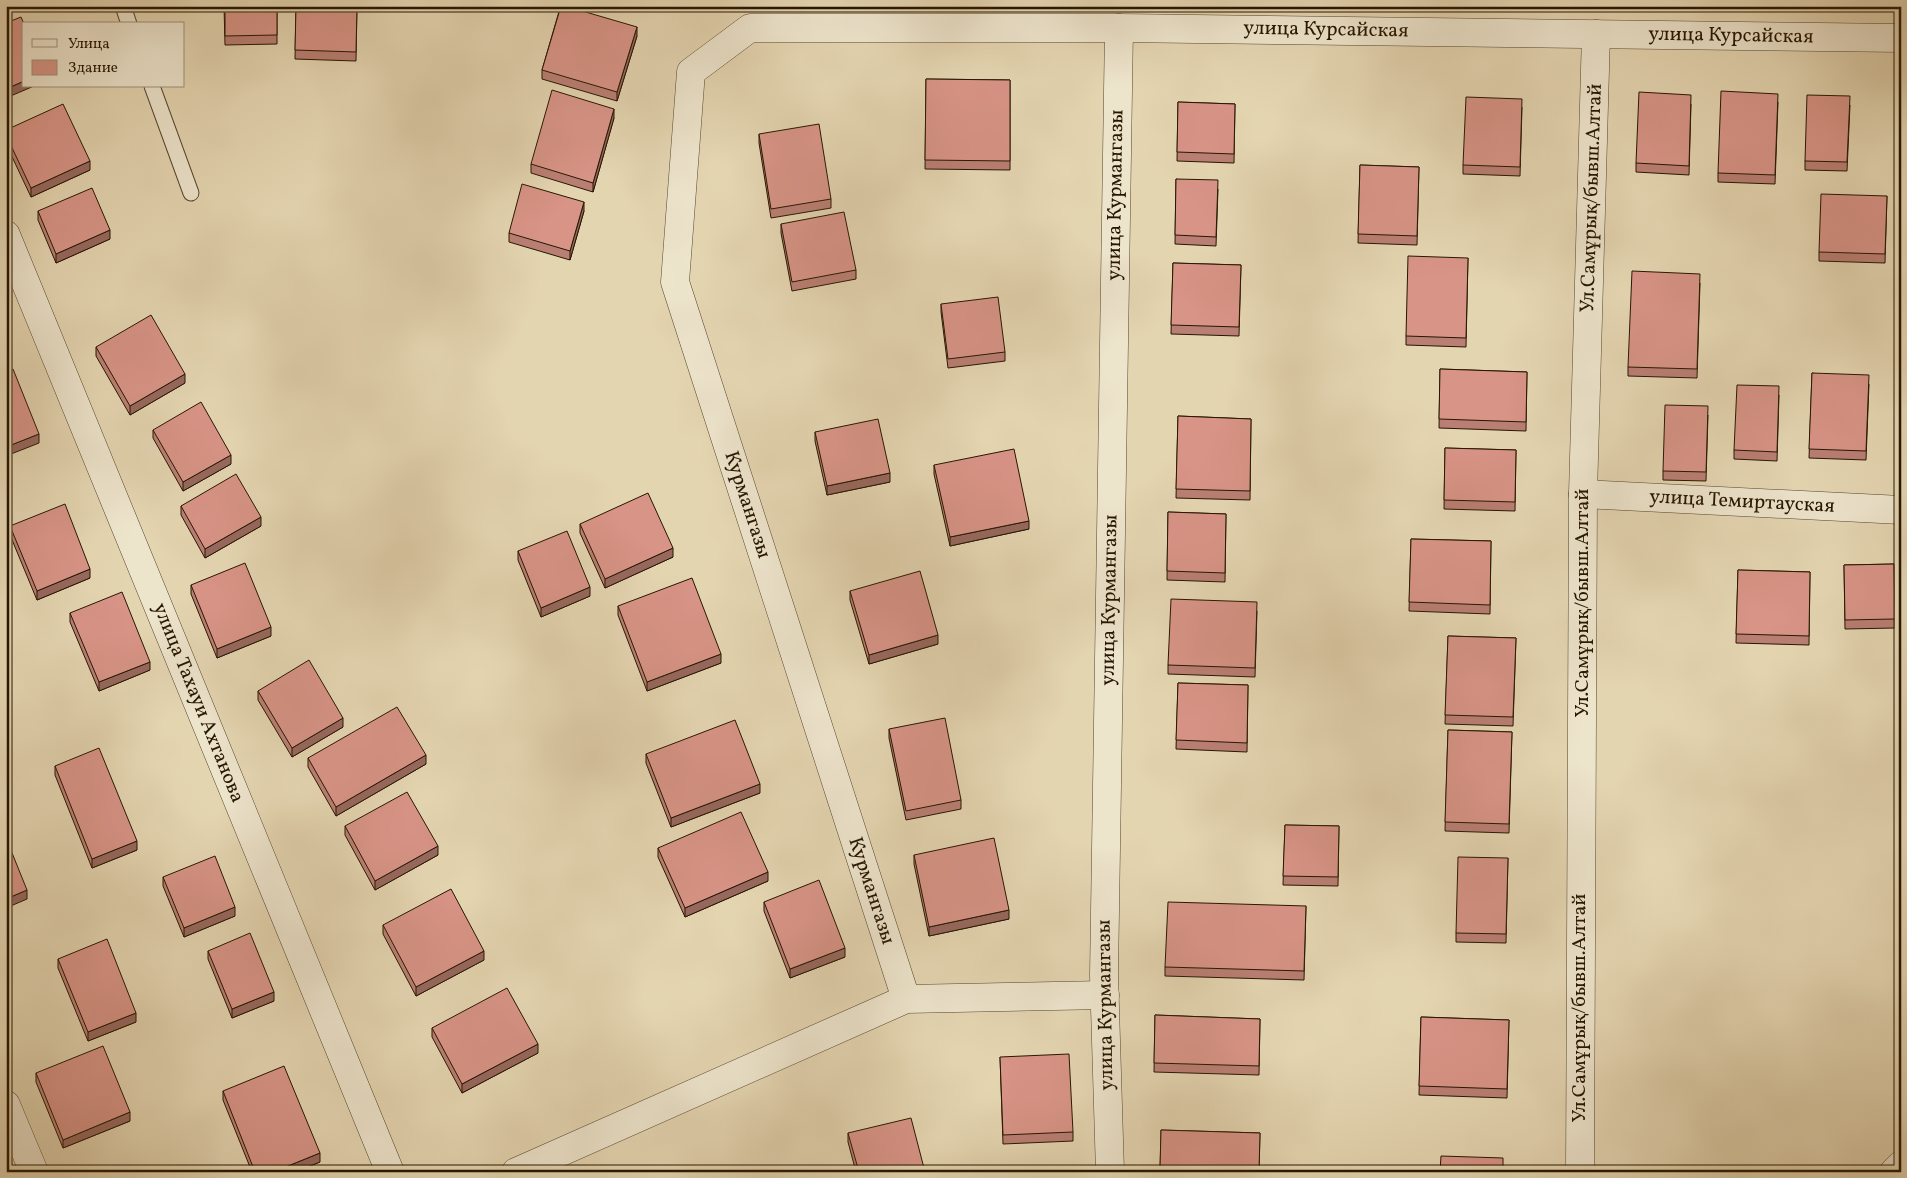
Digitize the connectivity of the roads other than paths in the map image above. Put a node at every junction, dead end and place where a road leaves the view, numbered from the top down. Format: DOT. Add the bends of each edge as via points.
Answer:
graph roads {
  1 [pos="122,6"];
  2 [pos="900,17"];
  3 [pos="128,22"];
  4 [pos="750,28"];
  5 [pos="1119,28"];
  6 [pos="1596,34"];
  7 [pos="1901,38"];
  8 [pos="153,88"];
  9 [pos="191,193"];
  10 [pos="6,234"];
  11 [pos="1583,494"];
  12 [pos="1901,510"];
  13 [pos="1104,995"];
  14 [pos="906,999"];
  15 [pos="6,1105"];
  16 [pos="1901,1165"];
  17 [pos="34,1172"];
  18 [pos="390,1172"];
  19 [pos="516,1172"];
  20 [pos="1110,1172"];
  21 [pos="1580,1172"];
  22 [pos="1894,1172"];
  1 -- 3 [label="lane"];
  2 -- 4 [label="street, улица Курсайская"];
  2 -- 5 [label="street, улица Курсайская"];
  4 -- 14 [label="street, Курмангазы" via="691,72 675,282"];
  5 -- 6 [label="street, улица Курсайская"];
  5 -- 13 [label="street, улица Курмангазы"];
  6 -- 7 [label="street, улица Курсайская"];
  6 -- 11 [label="street, Ул.Самұрық/бывш.Алтай"];
  8 -- 9 [label="lane"];
  10 -- 18 [label="street, улица Тахауи Ахтанова"];
  11 -- 12 [label="street, улица Темиртауская"];
  11 -- 21 [label="street, Ул.Самұрық/бывш.Алтай"];
  13 -- 14 [label="street"];
  13 -- 20 [label="street, улица Курмангазы"];
  14 -- 19 [label="street"];
  15 -- 17 [label="street"];
  16 -- 22 [label="street"];
}
